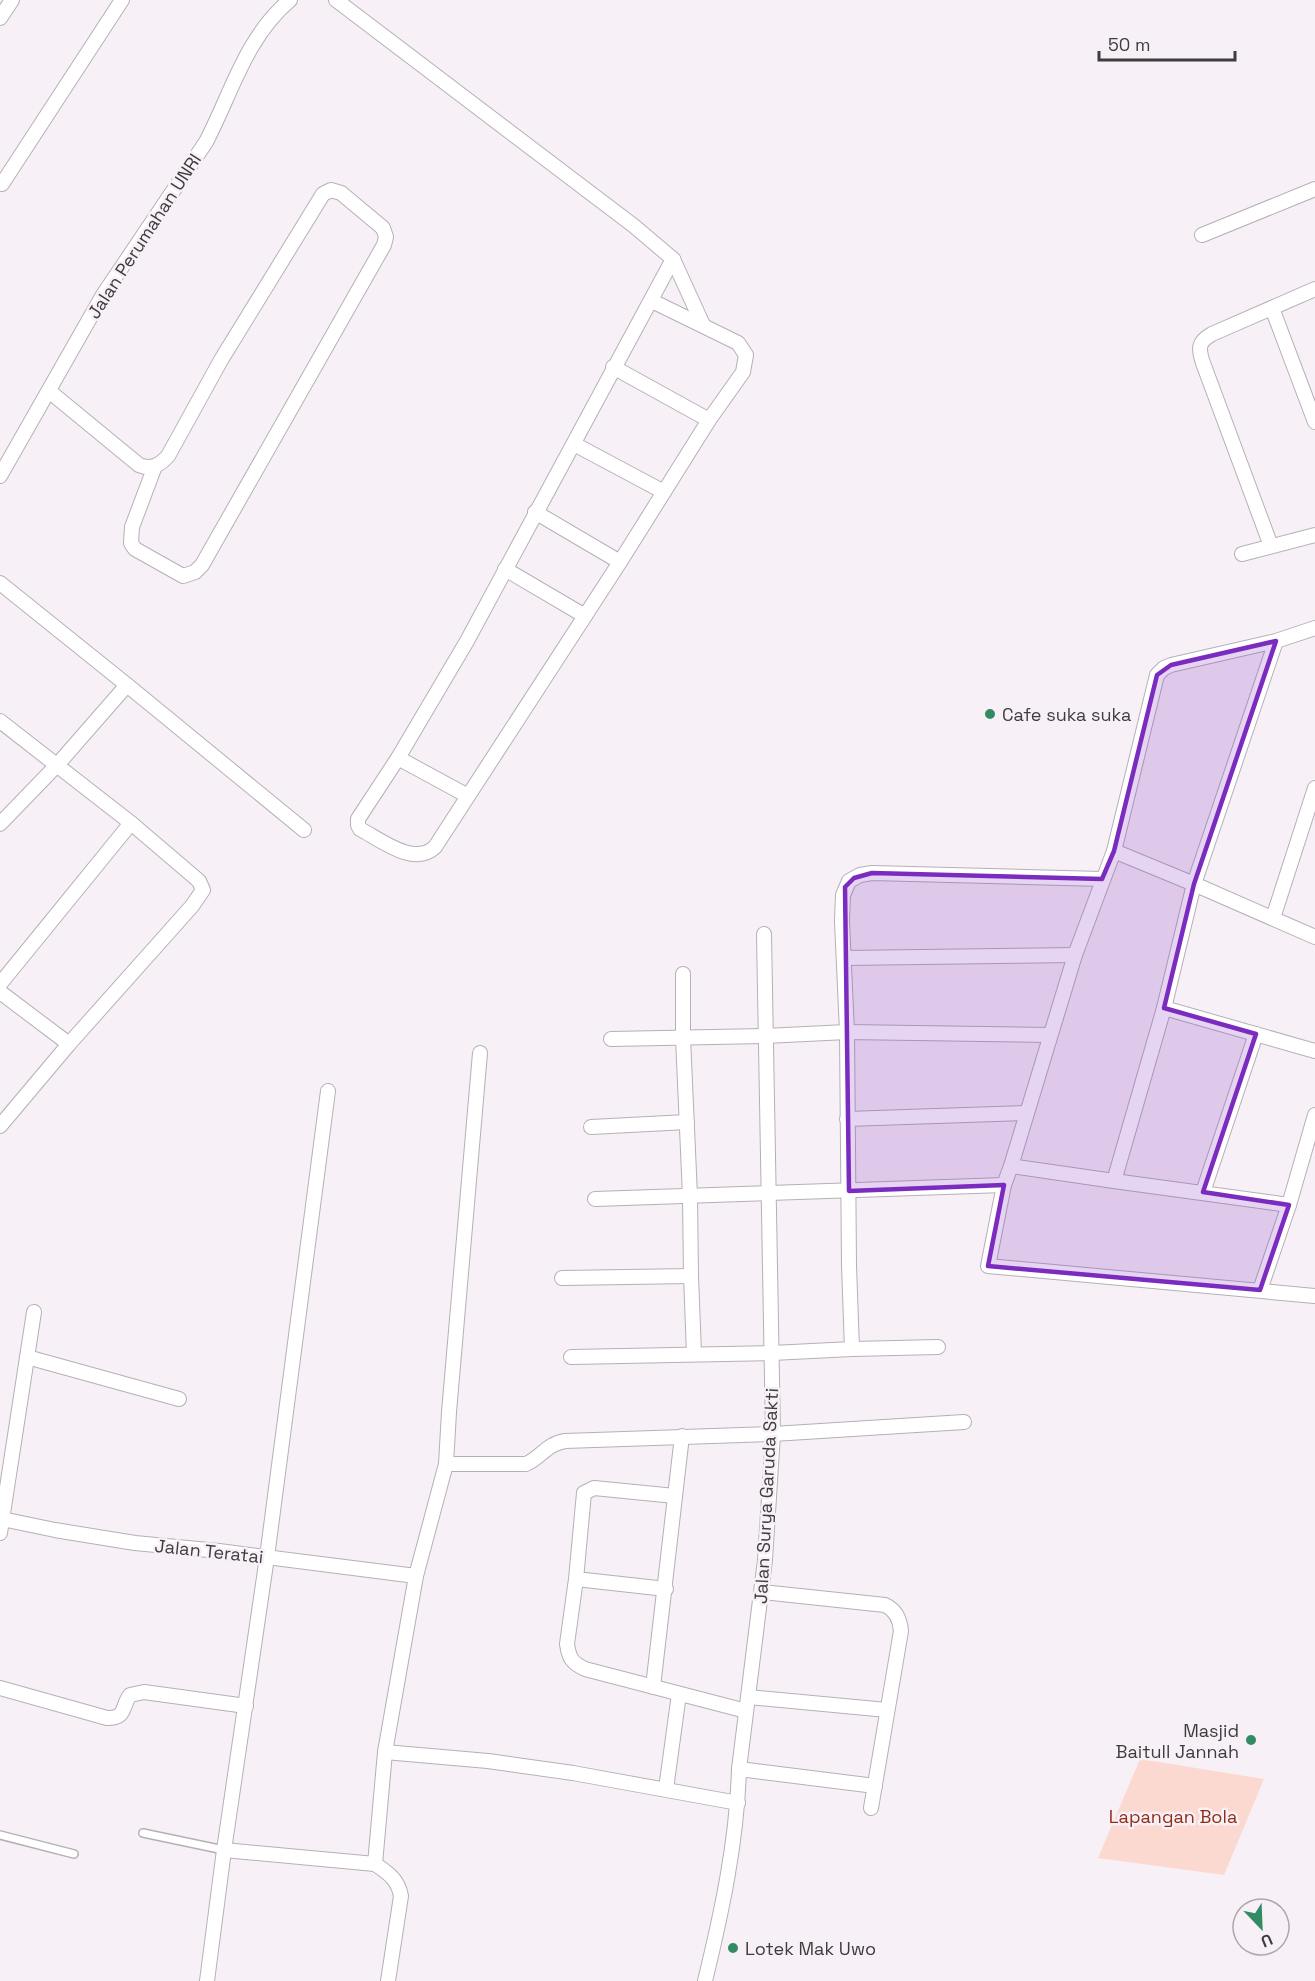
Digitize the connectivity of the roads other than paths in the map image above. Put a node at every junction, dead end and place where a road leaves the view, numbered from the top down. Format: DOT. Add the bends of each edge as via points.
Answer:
graph roads {
  1 [pos="12,0"];
  2 [pos="122,0"];
  3 [pos="290,0"];
  4 [pos="336,0"];
  5 [pos="0,18"];
  6 [pos="2,183"];
  7 [pos="1315,189"];
  8 [pos="1202,235"];
  9 [pos="673,259"];
  10 [pos="1315,289"];
  11 [pos="652,301"];
  12 [pos="1272,308"];
  13 [pos="703,325"];
  14 [pos="613,368"];
  15 [pos="49,391"];
  16 [pos="709,420"];
  17 [pos="1315,422"];
  18 [pos="574,444"];
  19 [pos="155,466"];
  20 [pos="0,476"];
  21 [pos="664,492"];
  22 [pos="536,512"];
  23 [pos="1315,535"];
  24 [pos="1271,546"];
  25 [pos="1242,554"];
  26 [pos="620,562"];
  27 [pos="505,569"];
  28 [pos="0,583"];
  29 [pos="585,616"];
  30 [pos="1315,628"];
  31 [pos="1276,641"];
  32 [pos="128,685"];
  33 [pos="0,721"];
  34 [pos="398,759"];
  35 [pos="58,765"];
  36 [pos="1315,788"];
  37 [pos="468,796"];
  38 [pos="131,823"];
  39 [pos="0,824"];
  40 [pos="304,830"];
  41 [pos="1114,852"];
  42 [pos="1102,879"];
  43 [pos="1194,884"];
  44 [pos="1273,918"];
  45 [pos="764,934"];
  46 [pos="1315,937"];
  47 [pos="1075,955"];
  48 [pos="844,958"];
  49 [pos="683,974"];
  50 [pos="0,984"];
  51 [pos="0,992"];
  52 [pos="1164,1008"];
  53 [pos="847,1032"];
  54 [pos="1256,1034"];
  55 [pos="1049,1035"];
  56 [pos="765,1036"];
  57 [pos="683,1038"];
  58 [pos="610,1039"];
  59 [pos="69,1044"];
  60 [pos="1315,1051"];
  61 [pos="480,1053"];
  62 [pos="328,1091"];
  63 [pos="1026,1113"];
  64 [pos="1315,1115"];
  65 [pos="3,1117"];
  66 [pos="847,1119"];
  67 [pos="687,1122"];
  68 [pos="591,1127"];
  69 [pos="1011,1166"];
  70 [pos="1114,1181"];
  71 [pos="1004,1185"];
  72 [pos="849,1191"];
  73 [pos="1203,1192"];
  74 [pos="770,1193"];
  75 [pos="690,1196"];
  76 [pos="595,1199"];
  77 [pos="1289,1205"];
  78 [pos="691,1276"];
  79 [pos="562,1278"];
  80 [pos="1260,1290"];
  81 [pos="1315,1296"];
  82 [pos="34,1312"];
  83 [pos="938,1347"];
  84 [pos="852,1348"];
  85 [pos="772,1353"];
  86 [pos="694,1354"];
  87 [pos="27,1357"];
  88 [pos="571,1357"];
  89 [pos="179,1399"];
  90 [pos="964,1422"];
  91 [pos="773,1434"];
  92 [pos="682,1436"];
  93 [pos="446,1464"];
  94 [pos="675,1497"];
  95 [pos="2,1519"];
  96 [pos="0,1533"];
  97 [pos="267,1557"];
  98 [pos="416,1576"];
  99 [pos="576,1579"];
  100 [pos="666,1589"];
  101 [pos="762,1592"];
  102 [pos="653,1687"];
  103 [pos="0,1688"];
  104 [pos="679,1694"];
  105 [pos="748,1697"];
  106 [pos="246,1706"];
  107 [pos="887,1710"];
  108 [pos="746,1711"];
  109 [pos="385,1752"];
  110 [pos="739,1769"];
  111 [pos="875,1786"];
  112 [pos="666,1789"];
  113 [pos="738,1803"];
  114 [pos="871,1808"];
  115 [pos="143,1833"];
  116 [pos="0,1835"];
  117 [pos="224,1850"];
  118 [pos="74,1854"];
  119 [pos="375,1864"];
  120 [pos="207,1981"];
  121 [pos="388,1981"];
  122 [pos="705,1981"];
  1 -- 5 [label="street"];
  2 -- 6 [label="street"];
  3 -- 15 [label="street, Jalan Perumahan UNRI" via="250,48 206,142 103,295"];
  4 -- 9 [label="street"];
  7 -- 8 [label="street"];
  9 -- 11 [label="street"];
  9 -- 13 [label="street"];
  10 -- 12 [label="street"];
  11 -- 13 [label="street"];
  11 -- 14 [label="street"];
  12 -- 17 [label="street"];
  12 -- 24 [label="street" via="1212,334 1199,347"];
  13 -- 16 [label="street" via="738,343 746,355 743,372"];
  14 -- 16 [label="street"];
  14 -- 18 [label="street"];
  15 -- 19 [label="street" via="139,465"];
  15 -- 20 [label="street, Jalan Perumahan UNRI"];
  16 -- 21 [label="street"];
  18 -- 21 [label="street"];
  18 -- 22 [label="street"];
  19 -- 19 [label="street" via="168,456 221,360 323,194 331,190 341,193 383,228 384,244 202,565 190,574 183,576 131,543 132,527"];
  21 -- 26 [label="street"];
  22 -- 26 [label="street"];
  22 -- 27 [label="street"];
  23 -- 24 [label="street"];
  24 -- 25 [label="street"];
  26 -- 29 [label="street"];
  27 -- 29 [label="street"];
  27 -- 34 [label="street"];
  28 -- 32 [label="street"];
  29 -- 37 [label="street"];
  30 -- 31 [label="street"];
  31 -- 41 [label="street" via="1160,671 1154,681"];
  31 -- 43 [label="street"];
  32 -- 35 [label="street"];
  32 -- 40 [label="street"];
  33 -- 35 [label="street"];
  34 -- 37 [label="street"];
  34 -- 37 [label="street" via="358,819 360,830 405,852 425,854 435,847"];
  35 -- 38 [label="street"];
  35 -- 39 [label="street"];
  36 -- 44 [label="street"];
  38 -- 50 [label="street"];
  38 -- 59 [label="street" via="199,881 203,890"];
  41 -- 42 [label="street"];
  41 -- 43 [label="street"];
  42 -- 47 [label="street"];
  42 -- 48 [label="street" via="860,875 849,881 843,895"];
  43 -- 44 [label="street"];
  43 -- 52 [label="street"];
  44 -- 46 [label="street"];
  45 -- 56 [label="street, Jalan Surya Garuda Sakti"];
  47 -- 48 [label="street"];
  47 -- 55 [label="street"];
  48 -- 53 [label="street"];
  49 -- 57 [label="street"];
  51 -- 59 [label="street"];
  52 -- 54 [label="street"];
  52 -- 70 [label="street"];
  53 -- 55 [label="street"];
  53 -- 56 [label="street"];
  53 -- 66 [label="street"];
  54 -- 60 [label="street"];
  54 -- 73 [label="street"];
  55 -- 63 [label="street"];
  56 -- 57 [label="street"];
  56 -- 74 [label="street, Jalan Surya Garuda Sakti"];
  57 -- 58 [label="street"];
  57 -- 67 [label="street"];
  59 -- 65 [label="street"];
  61 -- 93 [label="street"];
  62 -- 97 [label="street"];
  63 -- 66 [label="street"];
  63 -- 69 [label="street"];
  64 -- 77 [label="street"];
  66 -- 72 [label="street"];
  67 -- 68 [label="street"];
  67 -- 75 [label="street"];
  69 -- 70 [label="street"];
  69 -- 71 [label="street"];
  70 -- 73 [label="street"];
  71 -- 72 [label="street"];
  71 -- 80 [label="street" via="988,1266"];
  72 -- 74 [label="street"];
  72 -- 84 [label="street"];
  73 -- 77 [label="street"];
  74 -- 75 [label="street"];
  74 -- 85 [label="street, Jalan Surya Garuda Sakti"];
  75 -- 76 [label="street"];
  75 -- 78 [label="street"];
  77 -- 80 [label="street"];
  78 -- 79 [label="street"];
  78 -- 86 [label="street"];
  80 -- 81 [label="street"];
  82 -- 87 [label="street"];
  83 -- 84 [label="street"];
  84 -- 85 [label="street"];
  85 -- 86 [label="street"];
  85 -- 91 [label="street, Jalan Surya Garuda Sakti"];
  86 -- 88 [label="street"];
  87 -- 89 [label="street"];
  87 -- 95 [label="street"];
  90 -- 91 [label="street"];
  91 -- 92 [label="street"];
  91 -- 101 [label="street, Jalan Surya Garuda Sakti"];
  92 -- 93 [label="street" via="553,1443 535,1460 518,1465"];
  92 -- 94 [label="street"];
  93 -- 98 [label="street"];
  94 -- 99 [label="street" via="587,1490"];
  94 -- 100 [label="street"];
  95 -- 96 [label="street"];
  95 -- 97 [label="street, Jalan Teratai" via="135,1543"];
  97 -- 98 [label="street, Jalan Teratai"];
  97 -- 106 [label="street"];
  98 -- 109 [label="street"];
  99 -- 100 [label="street"];
  99 -- 102 [label="street" via="567,1644 572,1661 585,1669"];
  100 -- 102 [label="street"];
  101 -- 105 [label="street, Jalan Surya Garuda Sakti"];
  101 -- 107 [label="street" via="892,1608 901,1631"];
  102 -- 104 [label="street"];
  103 -- 106 [label="street" via="107,1718 122,1714 130,1695 144,1692"];
  104 -- 108 [label="street"];
  104 -- 112 [label="street"];
  105 -- 107 [label="street"];
  105 -- 108 [label="street, Jalan Surya Garuda Sakti"];
  106 -- 117 [label="street"];
  107 -- 111 [label="street"];
  108 -- 110 [label="street, Jalan Surya Garuda Sakti"];
  109 -- 112 [label="street" via="488,1761"];
  109 -- 119 [label="street"];
  110 -- 111 [label="street"];
  110 -- 113 [label="street, Jalan Surya Garuda Sakti"];
  111 -- 114 [label="street"];
  112 -- 113 [label="street"];
  113 -- 122 [label="street, Jalan Surya Garuda Sakti" via="724,1898"];
  115 -- 117 [label="lane"];
  116 -- 118 [label="lane"];
  117 -- 119 [label="street"];
  117 -- 120 [label="street"];
  119 -- 121 [label="street" via="397,1881 401,1896"];
}
